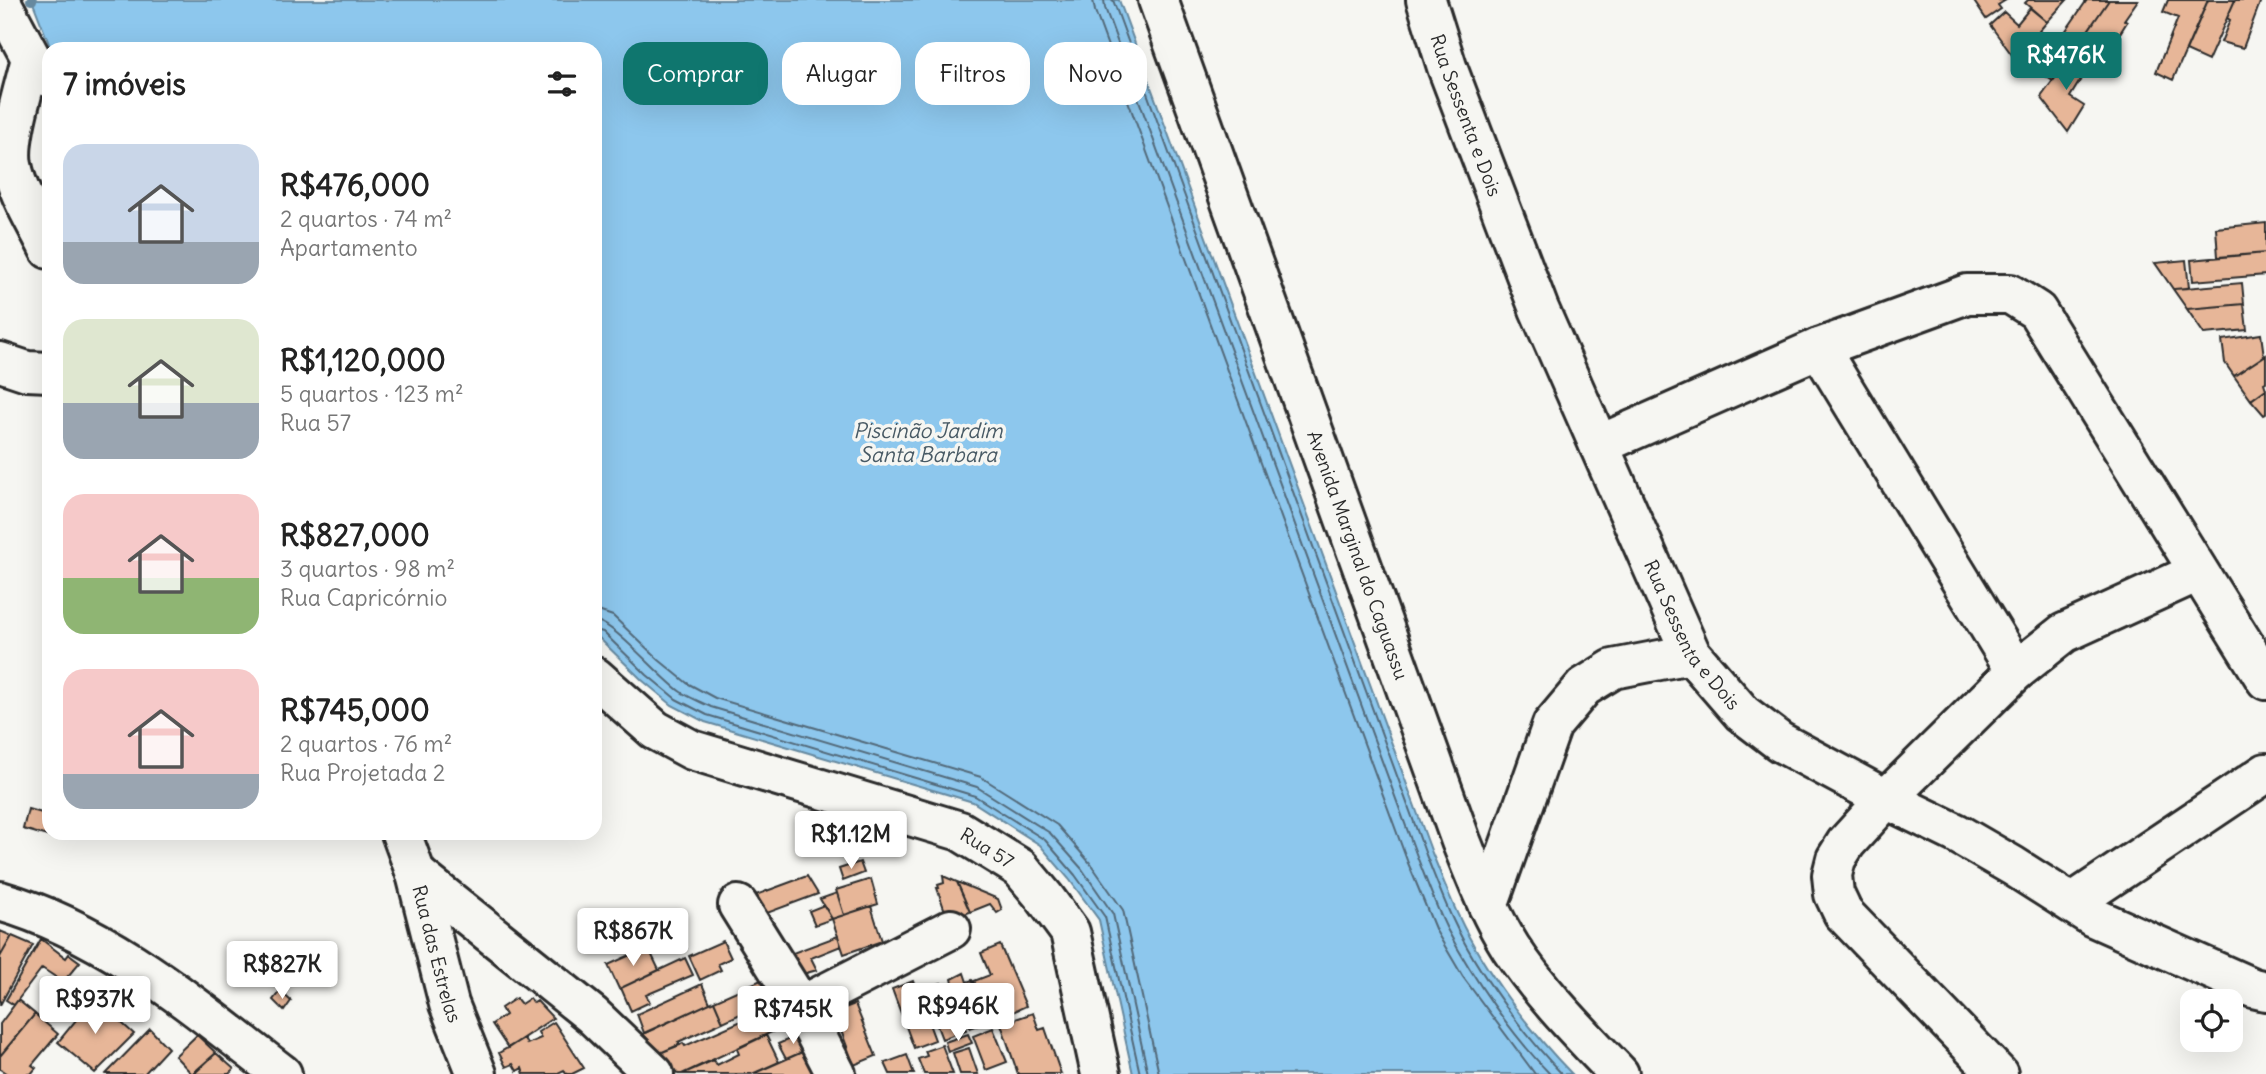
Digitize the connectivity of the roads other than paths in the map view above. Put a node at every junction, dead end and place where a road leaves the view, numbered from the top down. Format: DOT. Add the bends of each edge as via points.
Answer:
graph roads {
  1 [pos="1158,0"];
  2 [pos="1426,0"];
  3 [pos="24,42"];
  4 [pos="42,235"];
  5 [pos="1819,348"];
  6 [pos="0,362"];
  7 [pos="42,372"];
  8 [pos="1599,445"];
  9 [pos="2198,572"];
  10 [pos="1691,654"];
  11 [pos="2016,671"];
  12 [pos="2266,680"];
  13 [pos="602,683"];
  14 [pos="2266,773"];
  15 [pos="1886,799"];
  16 [pos="404,840"];
  17 [pos="416,874"];
  18 [pos="0,901"];
  19 [pos="2072,903"];
  20 [pos="738,905"];
  21 [pos="1488,906"];
  22 [pos="951,929"];
  23 [pos="2266,991"];
  24 [pos="801,1006"];
  25 [pos="282,1074"];
  26 [pos="477,1074"];
  27 [pos="654,1074"];
  28 [pos="836,1074"];
  29 [pos="1101,1074"];
  30 [pos="1619,1074"];
  31 [pos="1998,1074"];
  1 -- 21 [label="street, Avenida Marginal do Caguassu"];
  2 -- 8 [label="street, Rua Sessenta e Dois" via="1539,309"];
  3 -- 4 [label="street" via="11,162"];
  5 -- 8 [label="street"];
  5 -- 9 [label="street" via="1967,294 2010,295 2037,311"];
  5 -- 11 [label="street"];
  6 -- 7 [label="street"];
  8 -- 10 [label="street, Rua Sessenta e Dois"];
  9 -- 11 [label="street" via="2064,633"];
  9 -- 12 [label="street"];
  10 -- 15 [label="street, Rua Sessenta e Dois" via="1742,713 1780,742"];
  10 -- 21 [label="street" via="1613,669 1584,687 1552,725"];
  11 -- 15 [label="street"];
  13 -- 29 [label="street, Rua 57" via="655,730 692,750 960,831 1020,868 1070,932"];
  14 -- 19 [label="street"];
  15 -- 19 [label="street, Rua Sessenta e Dois" via="1956,834"];
  15 -- 31 [label="street" via="1836,859 1832,875 1835,894 1843,913"];
  16 -- 17 [label="street, Rua das Estrelas"];
  17 -- 26 [label="street, Rua das Estrelas" via="449,1004"];
  17 -- 27 [label="street" via="592,1015"];
  18 -- 25 [label="street" via="70,928 122,955"];
  19 -- 23 [label="street, Rua Sessenta e Dois" via="2093,917"];
  20 -- 24 [label="street"];
  21 -- 30 [label="street, Avenida Marginal do Caguassu" via="1511,948 1563,1015"];
  22 -- 24 [label="street"];
  24 -- 28 [label="street"];
}
